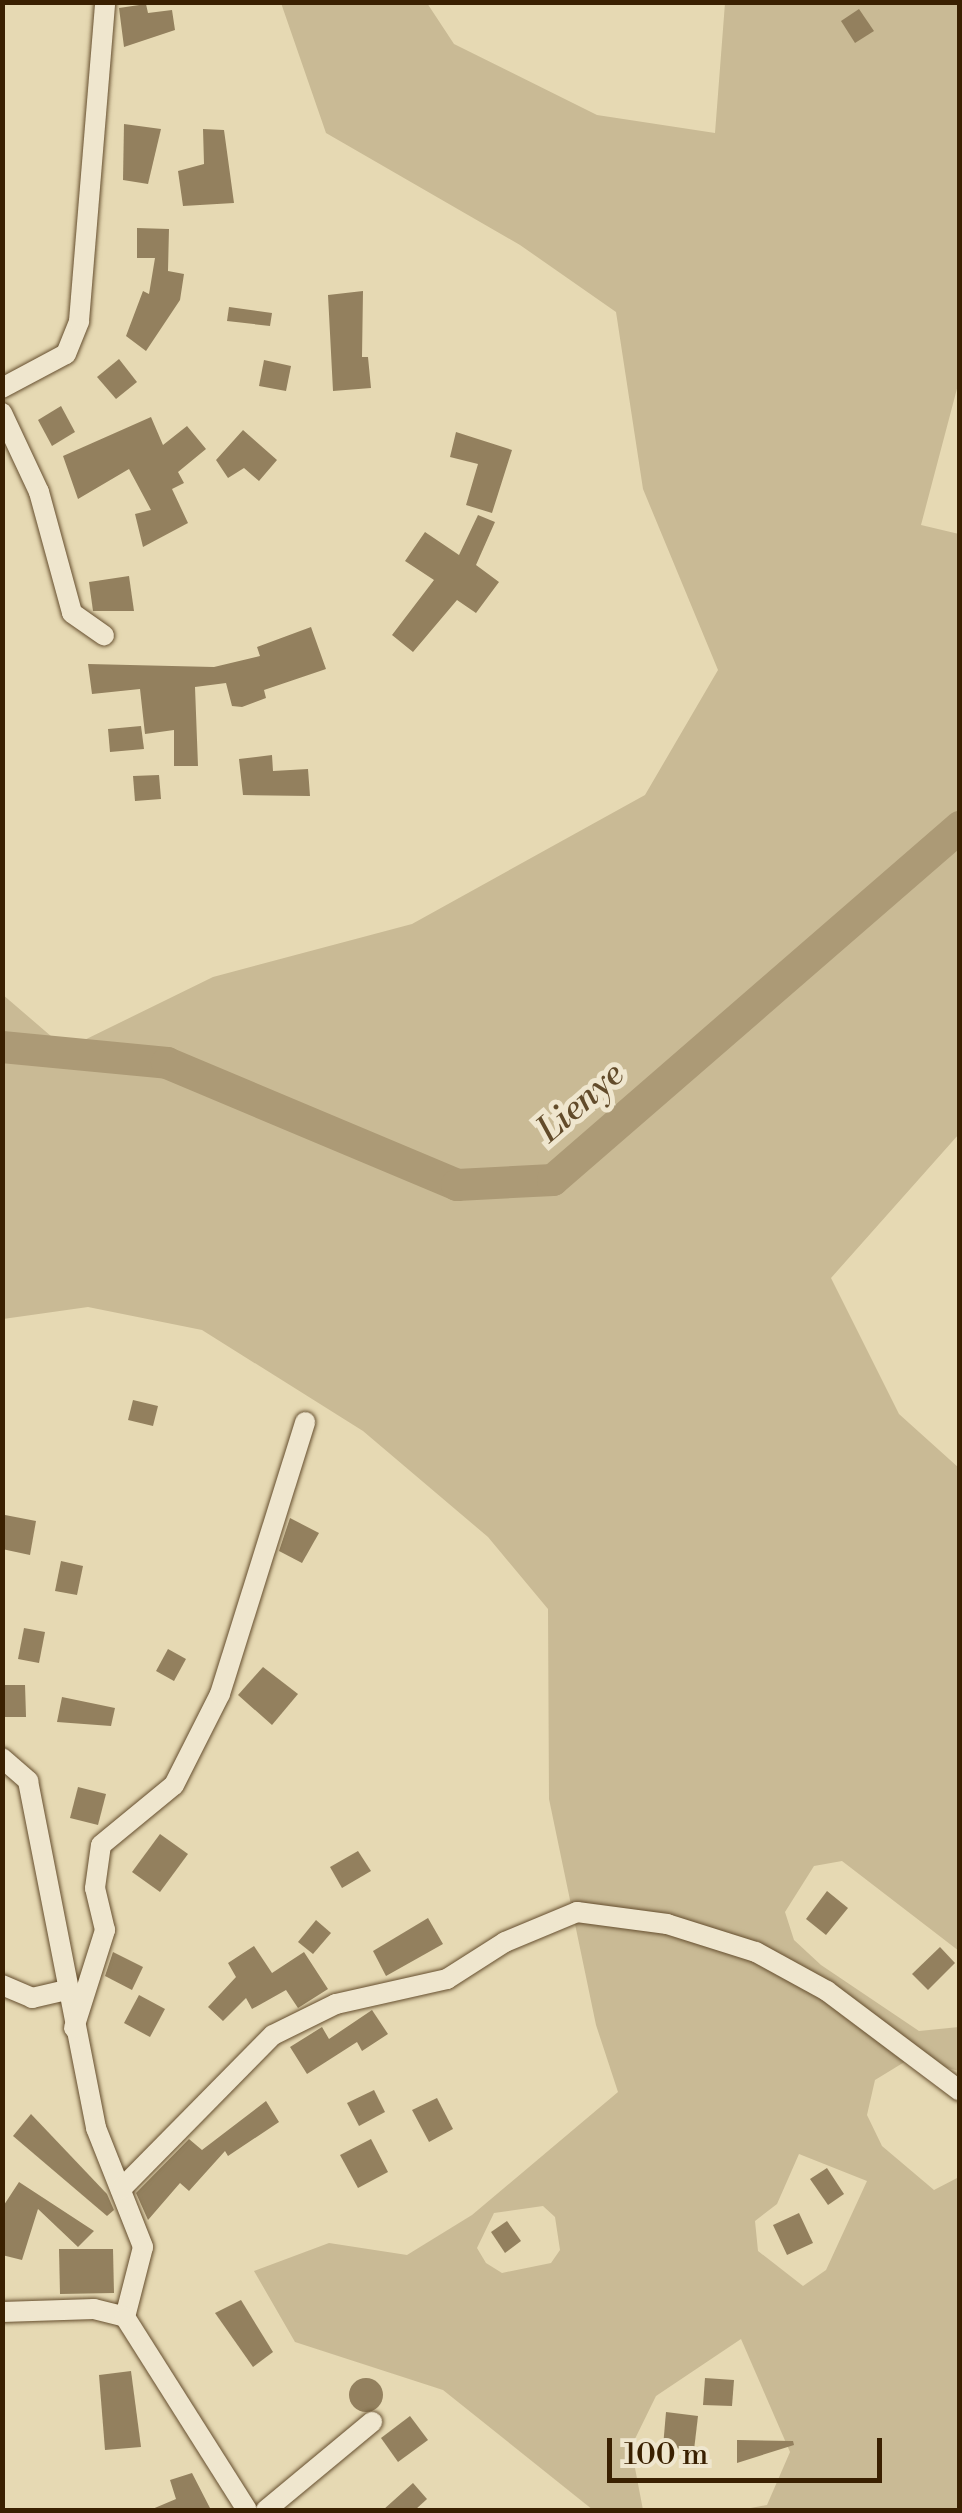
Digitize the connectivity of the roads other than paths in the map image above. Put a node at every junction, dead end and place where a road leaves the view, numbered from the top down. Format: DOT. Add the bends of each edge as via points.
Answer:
graph roads {
  1 [pos="104,2"];
  2 [pos="2,388"];
  3 [pos="2,412"];
  4 [pos="104,634"];
  5 [pos="305,1422"];
  6 [pos="2,1758"];
  7 [pos="2,1985"];
  8 [pos="63,1991"];
  9 [pos="74,2028"];
  10 [pos="960,2091"];
  11 [pos="120,2189"];
  12 [pos="2,2312"];
  13 [pos="125,2317"];
  14 [pos="372,2422"];
  15 [pos="247,2510"];
  16 [pos="266,2510"];
  1 -- 2 [label="street" via="78,321 66,354"];
  3 -- 4 [label="street" via="39,492 72,613"];
  5 -- 9 [label="street" via="220,1694 174,1785 101,1845 94,1888 105,1930"];
  6 -- 8 [label="street" via="28,1781"];
  7 -- 8 [label="street" via="32,1998"];
  8 -- 9 [label="street"];
  9 -- 11 [label="street" via="96,2128"];
  10 -- 11 [label="street" via="827,1991 756,1952 667,1924 578,1912 534,1927 447,1979 336,2004 272,2035"];
  11 -- 13 [label="street" via="143,2246"];
  12 -- 13 [label="street" via="94,2309"];
  13 -- 15 [label="street"];
  14 -- 16 [label="street"];
}
